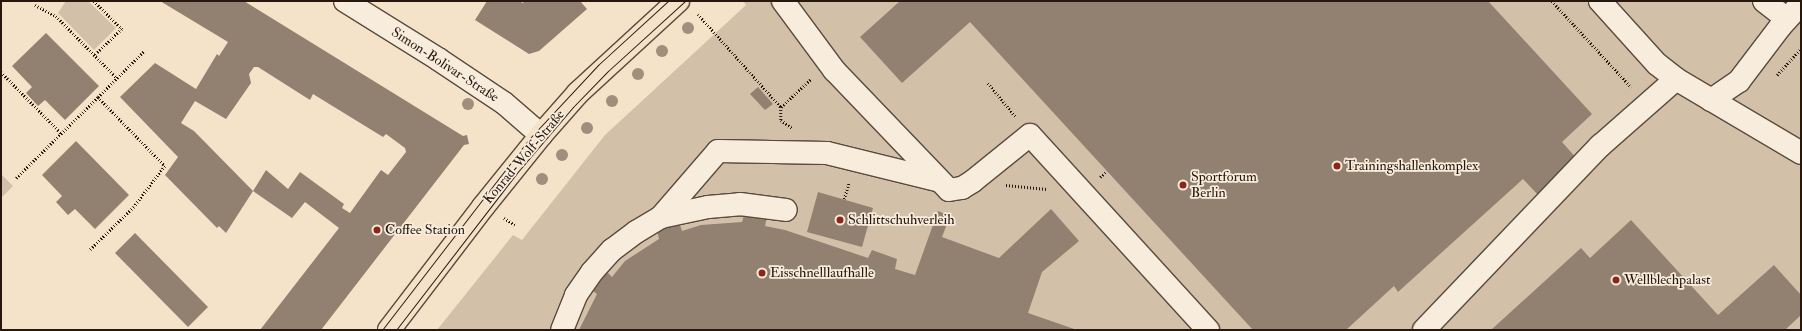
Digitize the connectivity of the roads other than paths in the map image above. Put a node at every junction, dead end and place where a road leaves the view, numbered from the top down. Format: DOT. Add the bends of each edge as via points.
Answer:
graph roads {
  1 [pos="345,1"];
  2 [pos="783,1"];
  3 [pos="1600,1"];
  4 [pos="1764,1"];
  5 [pos="687,6"];
  6 [pos="1794,12"];
  7 [pos="1676,79"];
  8 [pos="1712,100"];
  9 [pos="541,135"];
  10 [pos="1801,153"];
  11 [pos="937,180"];
  12 [pos="786,210"];
  13 [pos="661,217"];
  14 [pos="390,330"];
  15 [pos="562,330"];
  16 [pos="1208,330"];
  17 [pos="1424,330"];
  1 -- 9 [label="street, Simon-Bolivar-Straße" via="497,99"];
  2 -- 11 [label="street" via="834,70"];
  3 -- 7 [label="street" via="1657,64"];
  4 -- 6 [label="street"];
  5 -- 9 [label="main road, Konrad-Wolf-Straße" via="578,93"];
  6 -- 8 [label="street" via="1739,81"];
  7 -- 8 [label="street"];
  7 -- 17 [label="street" via="1600,146"];
  8 -- 10 [label="street"];
  9 -- 14 [label="main road, Konrad-Wolf-Straße"];
  11 -- 13 [label="street" via="827,153 718,150"];
  11 -- 16 [label="street" via="949,190 962,188 1030,135"];
  12 -- 13 [label="street" via="740,204 708,207"];
  13 -- 15 [label="street" via="612,250 592,272 576,296"];
}
